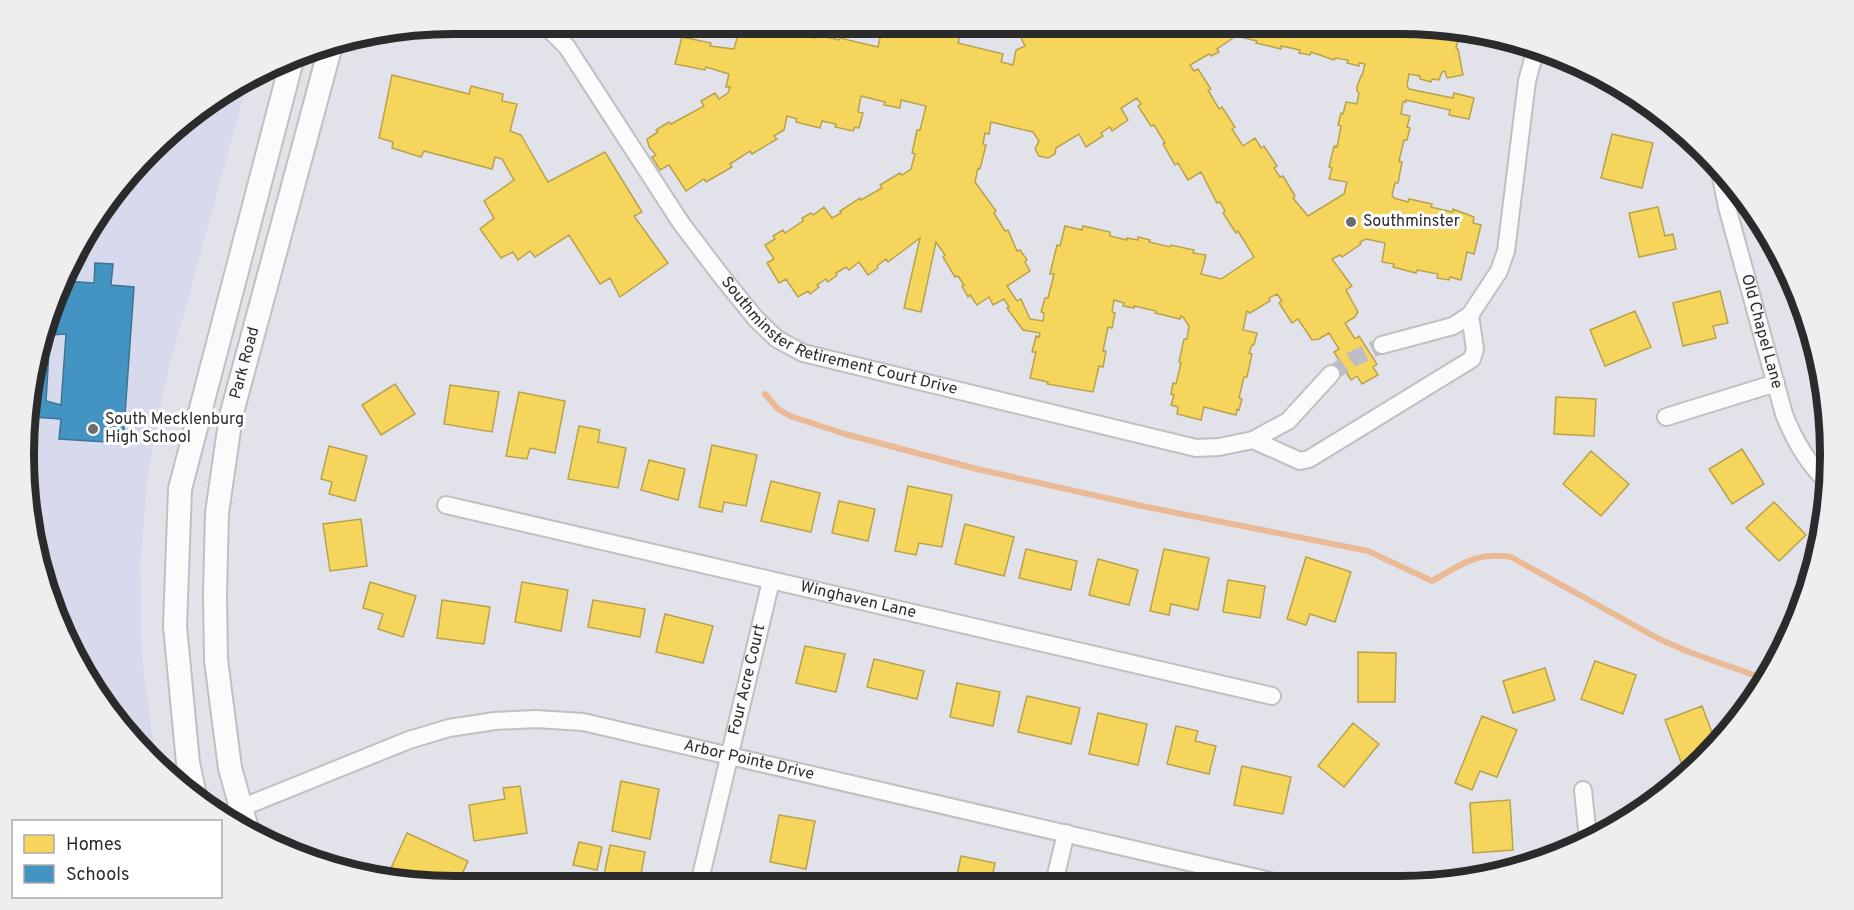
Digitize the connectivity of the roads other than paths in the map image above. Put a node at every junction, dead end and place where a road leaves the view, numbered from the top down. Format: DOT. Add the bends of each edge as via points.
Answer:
graph roads {
  1 [pos="556,34"];
  2 [pos="328,54"];
  3 [pos="1534,57"];
  4 [pos="290,69"];
  5 [pos="1723,187"];
  6 [pos="1470,315"];
  7 [pos="1382,345"];
  8 [pos="1331,374"];
  9 [pos="1776,383"];
  10 [pos="1666,417"];
  11 [pos="1253,440"];
  12 [pos="1819,473"];
  13 [pos="446,505"];
  14 [pos="771,581"];
  15 [pos="1272,696"];
  16 [pos="729,755"];
  17 [pos="192,783"];
  18 [pos="1583,790"];
  19 [pos="238,815"];
  20 [pos="240,816"];
  21 [pos="1587,831"];
  22 [pos="1066,833"];
  23 [pos="701,876"];
  24 [pos="1056,876"];
  25 [pos="1249,876"];
  1 -- 11 [label="street, Southminster Retirement Court Drive" via="681,223 756,319 777,339 803,353 1196,448"];
  2 -- 19 [label="main road, Park Road" via="231,416 217,513 216,660"];
  3 -- 6 [label="street" via="1527,81 1506,251 1499,271"];
  4 -- 17 [label="main road, Park Road" via="180,489 175,626"];
  5 -- 9 [label="street, Old Chapel Lane"];
  6 -- 7 [label="street" via="1453,327"];
  6 -- 11 [label="street" via="1475,349 1472,359 1309,459 1300,461"];
  8 -- 11 [label="street, Southminster Retirement Court Drive" via="1288,421"];
  9 -- 10 [label="street"];
  9 -- 12 [label="street, Old Chapel Lane" via="1790,430"];
  13 -- 14 [label="street, Winghaven Lane"];
  14 -- 15 [label="street, Winghaven Lane"];
  14 -- 16 [label="street, Four Acre Court"];
  16 -- 20 [label="street, Arbor Pointe Drive" via="584,722 495,721 449,728 409,740"];
  16 -- 22 [label="street, Arbor Pointe Drive"];
  16 -- 23 [label="street, Four Acre Court"];
  18 -- 21 [label="street"];
  22 -- 24 [label="street"];
  22 -- 25 [label="street, Arbor Pointe Drive"];
}
